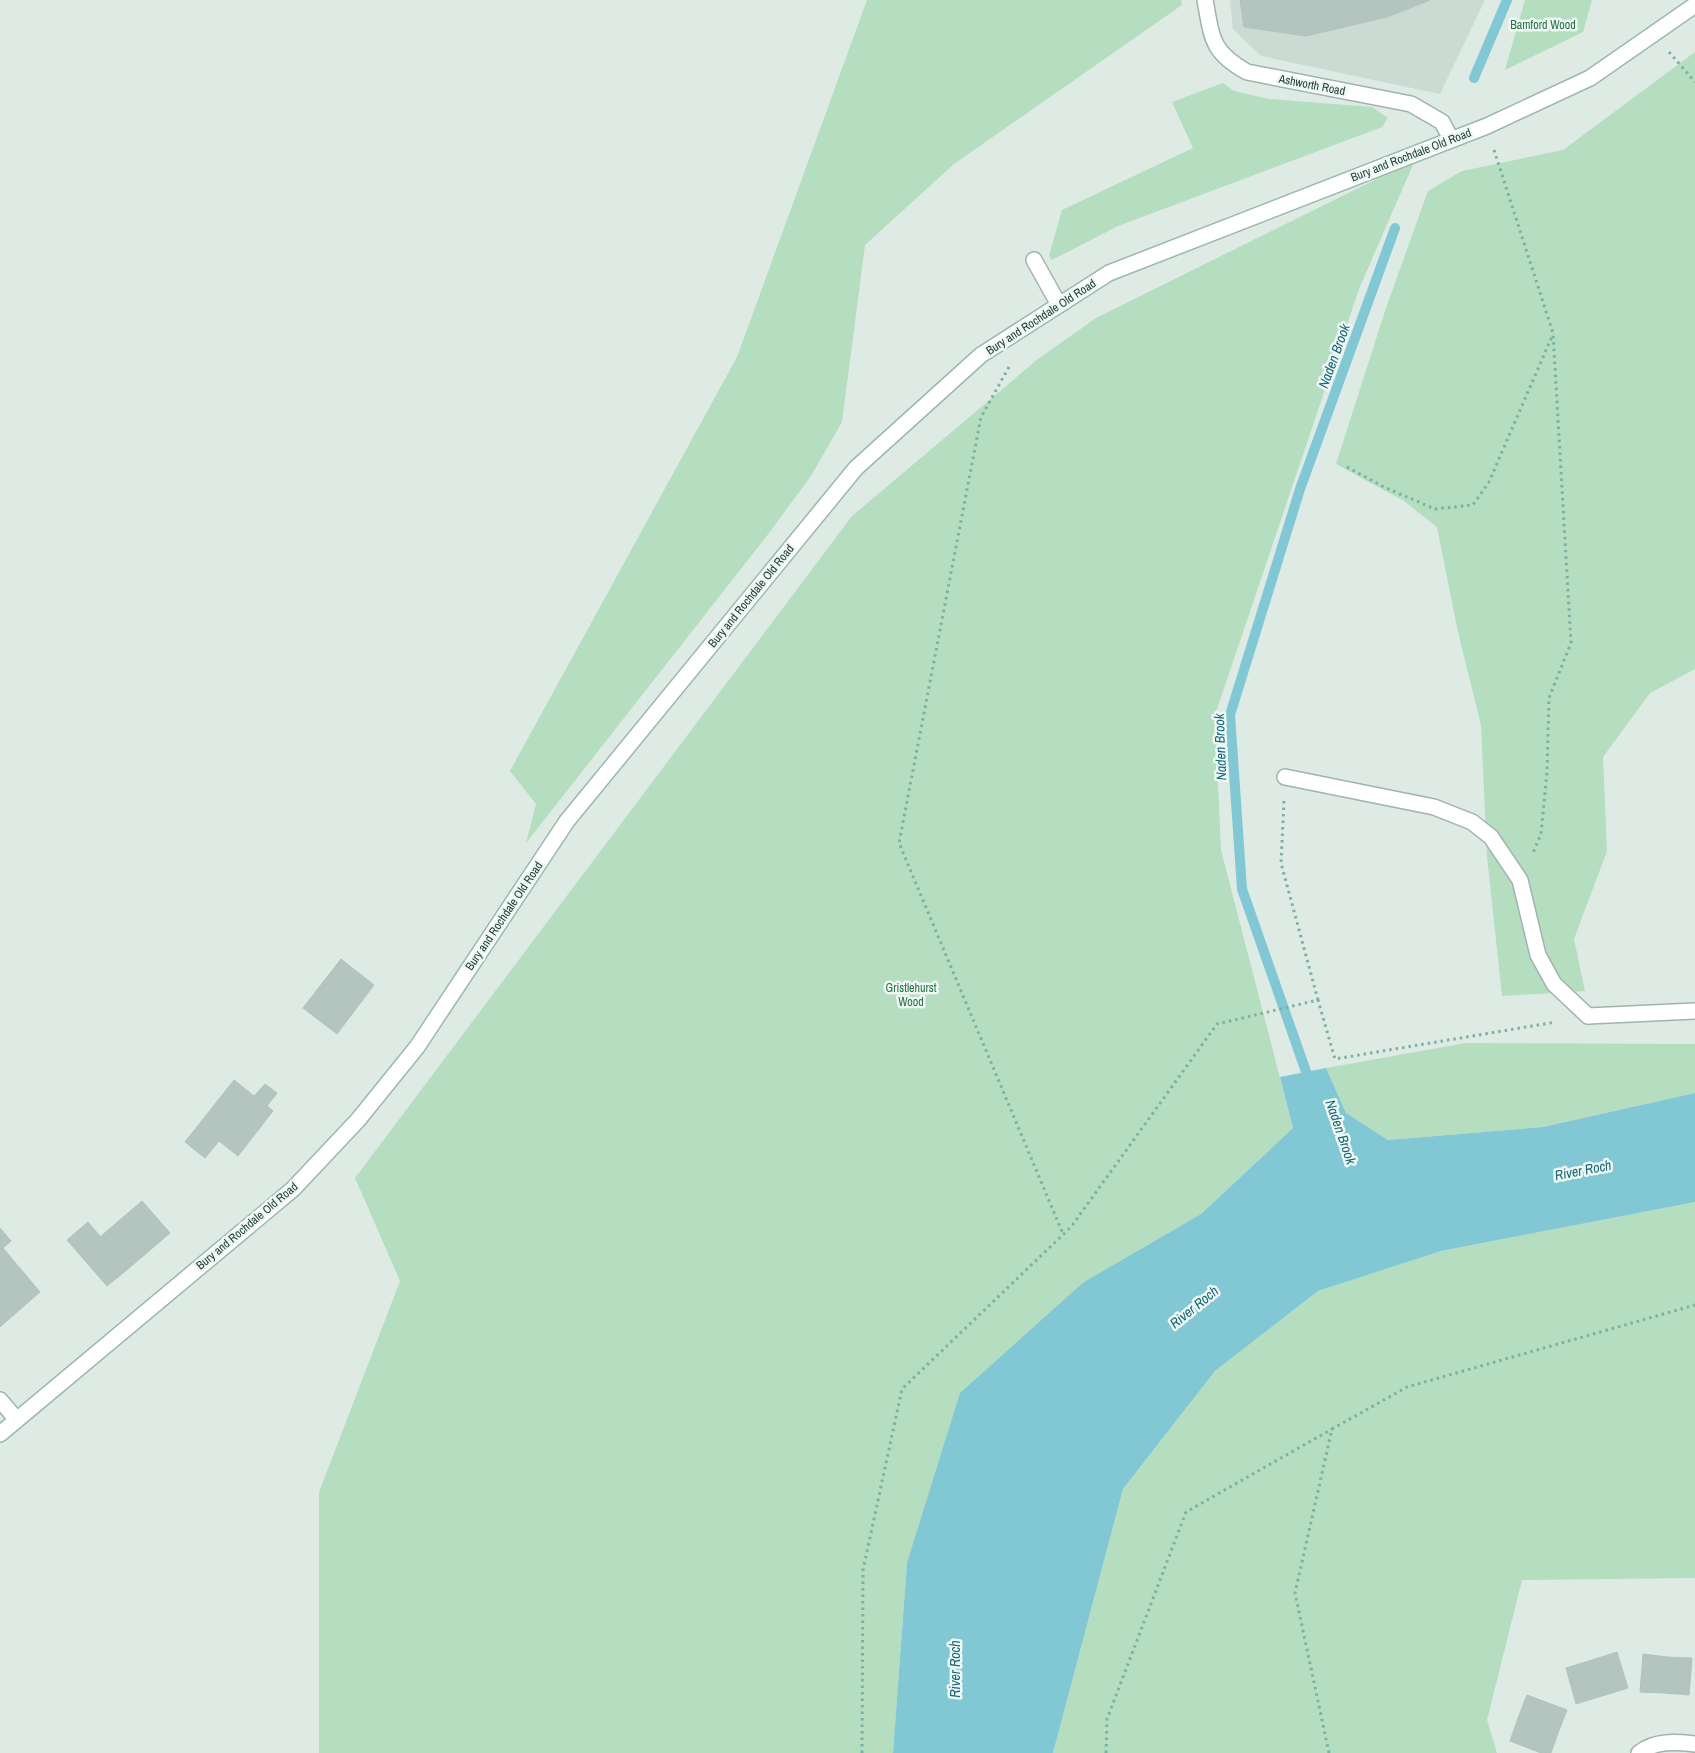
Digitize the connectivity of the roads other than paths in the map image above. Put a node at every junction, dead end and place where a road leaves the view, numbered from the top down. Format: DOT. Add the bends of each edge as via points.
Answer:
graph roads {
  1 [pos="1205,0"];
  2 [pos="1695,5"];
  3 [pos="1451,139"];
  4 [pos="1034,260"];
  5 [pos="1059,306"];
  6 [pos="1285,777"];
  7 [pos="1695,1011"];
  8 [pos="0,1400"];
  9 [pos="17,1420"];
  10 [pos="0,1434"];
  11 [pos="1695,1744"];
  12 [pos="1640,1753"];
  1 -- 3 [label="main road, Ashworth Road" via="1212,37 1227,61 1247,72 1411,104 1442,122"];
  2 -- 3 [label="main road, Bury and Rochdale Old Road" via="1590,78 1487,126"];
  3 -- 5 [label="main road, Bury and Rochdale Old Road" via="1109,273"];
  4 -- 5 [label="main road"];
  5 -- 9 [label="main road, Bury and Rochdale Old Road" via="981,355 856,468 568,822 417,1047 358,1120 293,1189"];
  6 -- 7 [label="main road" via="1434,807 1472,822 1491,837 1520,880 1538,955 1554,984 1588,1016"];
  8 -- 9 [label="main road"];
  9 -- 10 [label="main road, Bury and Rochdale Old Road"];
  11 -- 12 [label="main road" via="1671,1742 1650,1746"];
}
